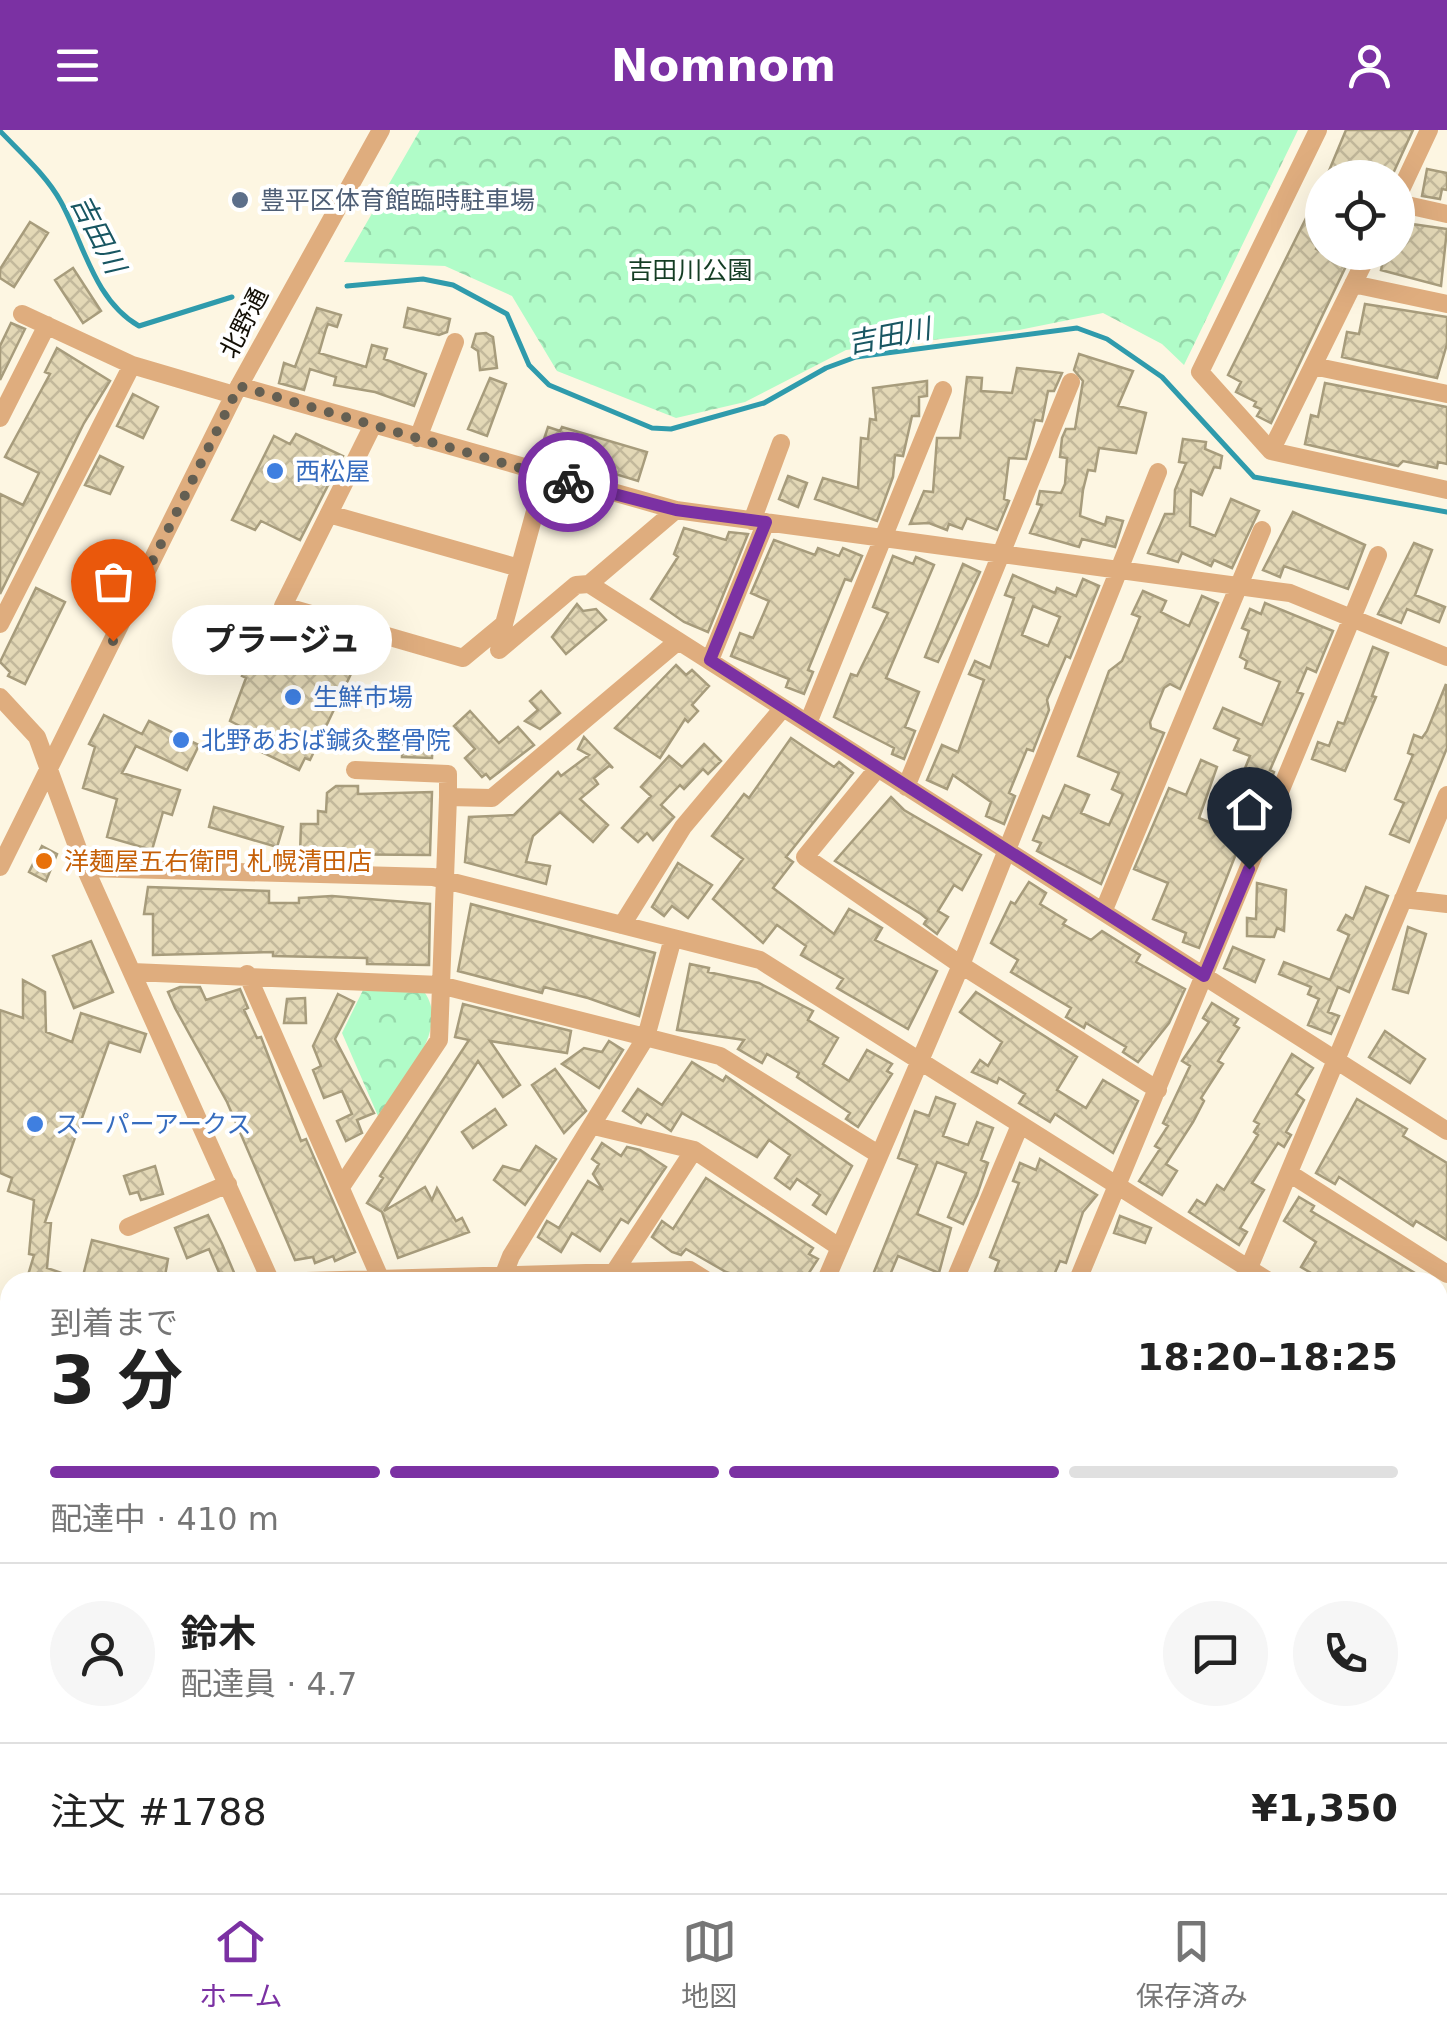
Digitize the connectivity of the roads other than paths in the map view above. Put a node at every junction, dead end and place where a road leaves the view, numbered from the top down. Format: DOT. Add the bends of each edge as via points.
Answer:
graph roads {
  1 [pos="381,130"];
  2 [pos="1318,130"];
  3 [pos="1429,130"];
  4 [pos="1415,162"];
  5 [pos="1415,205"];
  6 [pos="1447,214"];
  7 [pos="1360,270"];
  8 [pos="1353,284"];
  9 [pos="1447,304"];
  10 [pos="22,314"];
  11 [pos="47,324"];
  12 [pos="454,342"];
  13 [pos="132,365"];
  14 [pos="1313,366"];
  15 [pos="1071,382"];
  16 [pos="943,390"];
  17 [pos="237,391"];
  18 [pos="1447,394"];
  19 [pos="0,418"];
  20 [pos="373,425"];
  21 [pos="418,438"];
  22 [pos="781,443"];
  23 [pos="1272,451"];
  24 [pos="1158,472"];
  25 [pos="545,475"];
  26 [pos="1447,490"];
  27 [pos="676,510"];
  28 [pos="329,514"];
  29 [pos="759,522"];
  30 [pos="1262,530"];
  31 [pos="884,539"];
  32 [pos="1004,554"];
  33 [pos="1378,555"];
  34 [pos="519,568"];
  35 [pos="1120,570"];
  36 [pos="589,584"];
  37 [pos="1240,586"];
  38 [pos="1353,619"];
  39 [pos="0,624"];
  40 [pos="677,642"];
  41 [pos="498,650"];
  42 [pos="1447,658"];
  43 [pos="710,660"];
  44 [pos="0,697"];
  45 [pos="782,708"];
  46 [pos="808,723"];
  47 [pos="50,768"];
  48 [pos="876,769"];
  49 [pos="355,770"];
  50 [pos="906,787"];
  51 [pos="1447,795"];
  52 [pos="448,797"];
  53 [pos="1007,850"];
  54 [pos="0,867"];
  55 [pos="85,868"];
  56 [pos="443,879"];
  57 [pos="1403,899"];
  58 [pos="1447,904"];
  59 [pos="1104,912"];
  60 [pos="622,924"];
  61 [pos="673,938"];
  62 [pos="960,965"];
  63 [pos="132,972"];
  64 [pos="248,974"];
  65 [pos="1204,976"];
  66 [pos="440,985"];
  67 [pos="646,1037"];
  68 [pos="916,1060"];
  69 [pos="1337,1061"];
  70 [pos="1158,1090"];
  71 [pos="1020,1125"];
  72 [pos="594,1126"];
  73 [pos="1447,1131"];
  74 [pos="694,1150"];
  75 [pos="878,1154"];
  76 [pos="1289,1173"];
  77 [pos="228,1184"];
  78 [pos="1118,1186"];
  79 [pos="341,1187"];
  80 [pos="128,1227"];
  81 [pos="840,1246"];
  82 [pos="616,1271"];
  83 [pos="267,1272"];
  84 [pos="377,1272"];
  85 [pos="505,1272"];
  86 [pos="579,1272"];
  87 [pos="693,1272"];
  88 [pos="828,1272"];
  89 [pos="958,1272"];
  90 [pos="1081,1272"];
  91 [pos="1239,1272"];
  92 [pos="1247,1272"];
  93 [pos="1444,1272"];
  1 -- 17 [label="street, 北野通"];
  2 -- 23 [label="street" via="1200,372"];
  3 -- 4 [label="street"];
  5 -- 6 [label="street"];
  7 -- 8 [label="street"];
  8 -- 9 [label="street"];
  8 -- 14 [label="street"];
  10 -- 11 [label="street"];
  11 -- 13 [label="street"];
  11 -- 19 [label="street"];
  12 -- 21 [label="street"];
  13 -- 17 [label="street"];
  13 -- 39 [label="street"];
  14 -- 18 [label="street"];
  14 -- 23 [label="street"];
  15 -- 32 [label="street"];
  16 -- 31 [label="street"];
  17 -- 20 [label="street"];
  17 -- 47 [label="street, 北野通"];
  20 -- 21 [label="street"];
  20 -- 28 [label="street"];
  21 -- 25 [label="street"];
  22 -- 29 [label="street"];
  23 -- 26 [label="street"];
  24 -- 35 [label="street"];
  25 -- 27 [label="street"];
  25 -- 34 [label="street"];
  27 -- 29 [label="street"];
  27 -- 36 [label="street"];
  28 -- 34 [label="street"];
  28 -- 34 [label="street" via="283,606 463,658 504,624"];
  29 -- 31 [label="street"];
  29 -- 43 [label="street"];
  30 -- 37 [label="street"];
  31 -- 32 [label="street"];
  31 -- 46 [label="street"];
  32 -- 35 [label="street"];
  32 -- 50 [label="street"];
  33 -- 38 [label="street"];
  35 -- 37 [label="street"];
  35 -- 53 [label="street"];
  36 -- 40 [label="street"];
  36 -- 41 [label="street" via="576,585"];
  37 -- 38 [label="street" via="1290,592"];
  37 -- 59 [label="street"];
  38 -- 42 [label="street"];
  38 -- 65 [label="street"];
  40 -- 43 [label="street"];
  40 -- 52 [label="street" via="492,798"];
  43 -- 45 [label="street"];
  44 -- 47 [label="street" via="37,736"];
  45 -- 46 [label="street"];
  45 -- 60 [label="street" via="683,827"];
  46 -- 48 [label="street"];
  47 -- 54 [label="street, 北野通"];
  47 -- 55 [label="street"];
  48 -- 50 [label="street"];
  48 -- 62 [label="street" via="805,857"];
  49 -- 52 [label="street" via="448,774"];
  50 -- 53 [label="street"];
  51 -- 57 [label="street"];
  52 -- 56 [label="street"];
  53 -- 59 [label="street"];
  53 -- 62 [label="street"];
  55 -- 56 [label="street"];
  55 -- 63 [label="street"];
  56 -- 60 [label="street"];
  56 -- 66 [label="street"];
  57 -- 58 [label="street"];
  57 -- 69 [label="street"];
  59 -- 65 [label="street"];
  60 -- 61 [label="street"];
  61 -- 67 [label="street"];
  61 -- 68 [label="street" via="760,960"];
  62 -- 68 [label="street"];
  62 -- 70 [label="street"];
  63 -- 64 [label="street"];
  63 -- 77 [label="street"];
  64 -- 66 [label="street"];
  64 -- 79 [label="street"];
  65 -- 69 [label="street"];
  65 -- 70 [label="street"];
  66 -- 67 [label="street"];
  66 -- 79 [label="street" via="439,1040"];
  67 -- 72 [label="street"];
  67 -- 75 [label="street" via="720,1056"];
  68 -- 71 [label="street"];
  68 -- 75 [label="street"];
  69 -- 73 [label="street"];
  69 -- 76 [label="street"];
  70 -- 78 [label="street"];
  71 -- 78 [label="street"];
  71 -- 89 [label="street"];
  72 -- 74 [label="street"];
  72 -- 85 [label="street"];
  74 -- 81 [label="street"];
  74 -- 82 [label="street"];
  75 -- 81 [label="street"];
  76 -- 92 [label="street"];
  76 -- 93 [label="street"];
  77 -- 80 [label="street"];
  77 -- 83 [label="street"];
  78 -- 90 [label="street"];
  78 -- 91 [label="street"];
  79 -- 84 [label="street"];
  81 -- 88 [label="street"];
  82 -- 86 [label="street"];
  82 -- 87 [label="street"];
}
